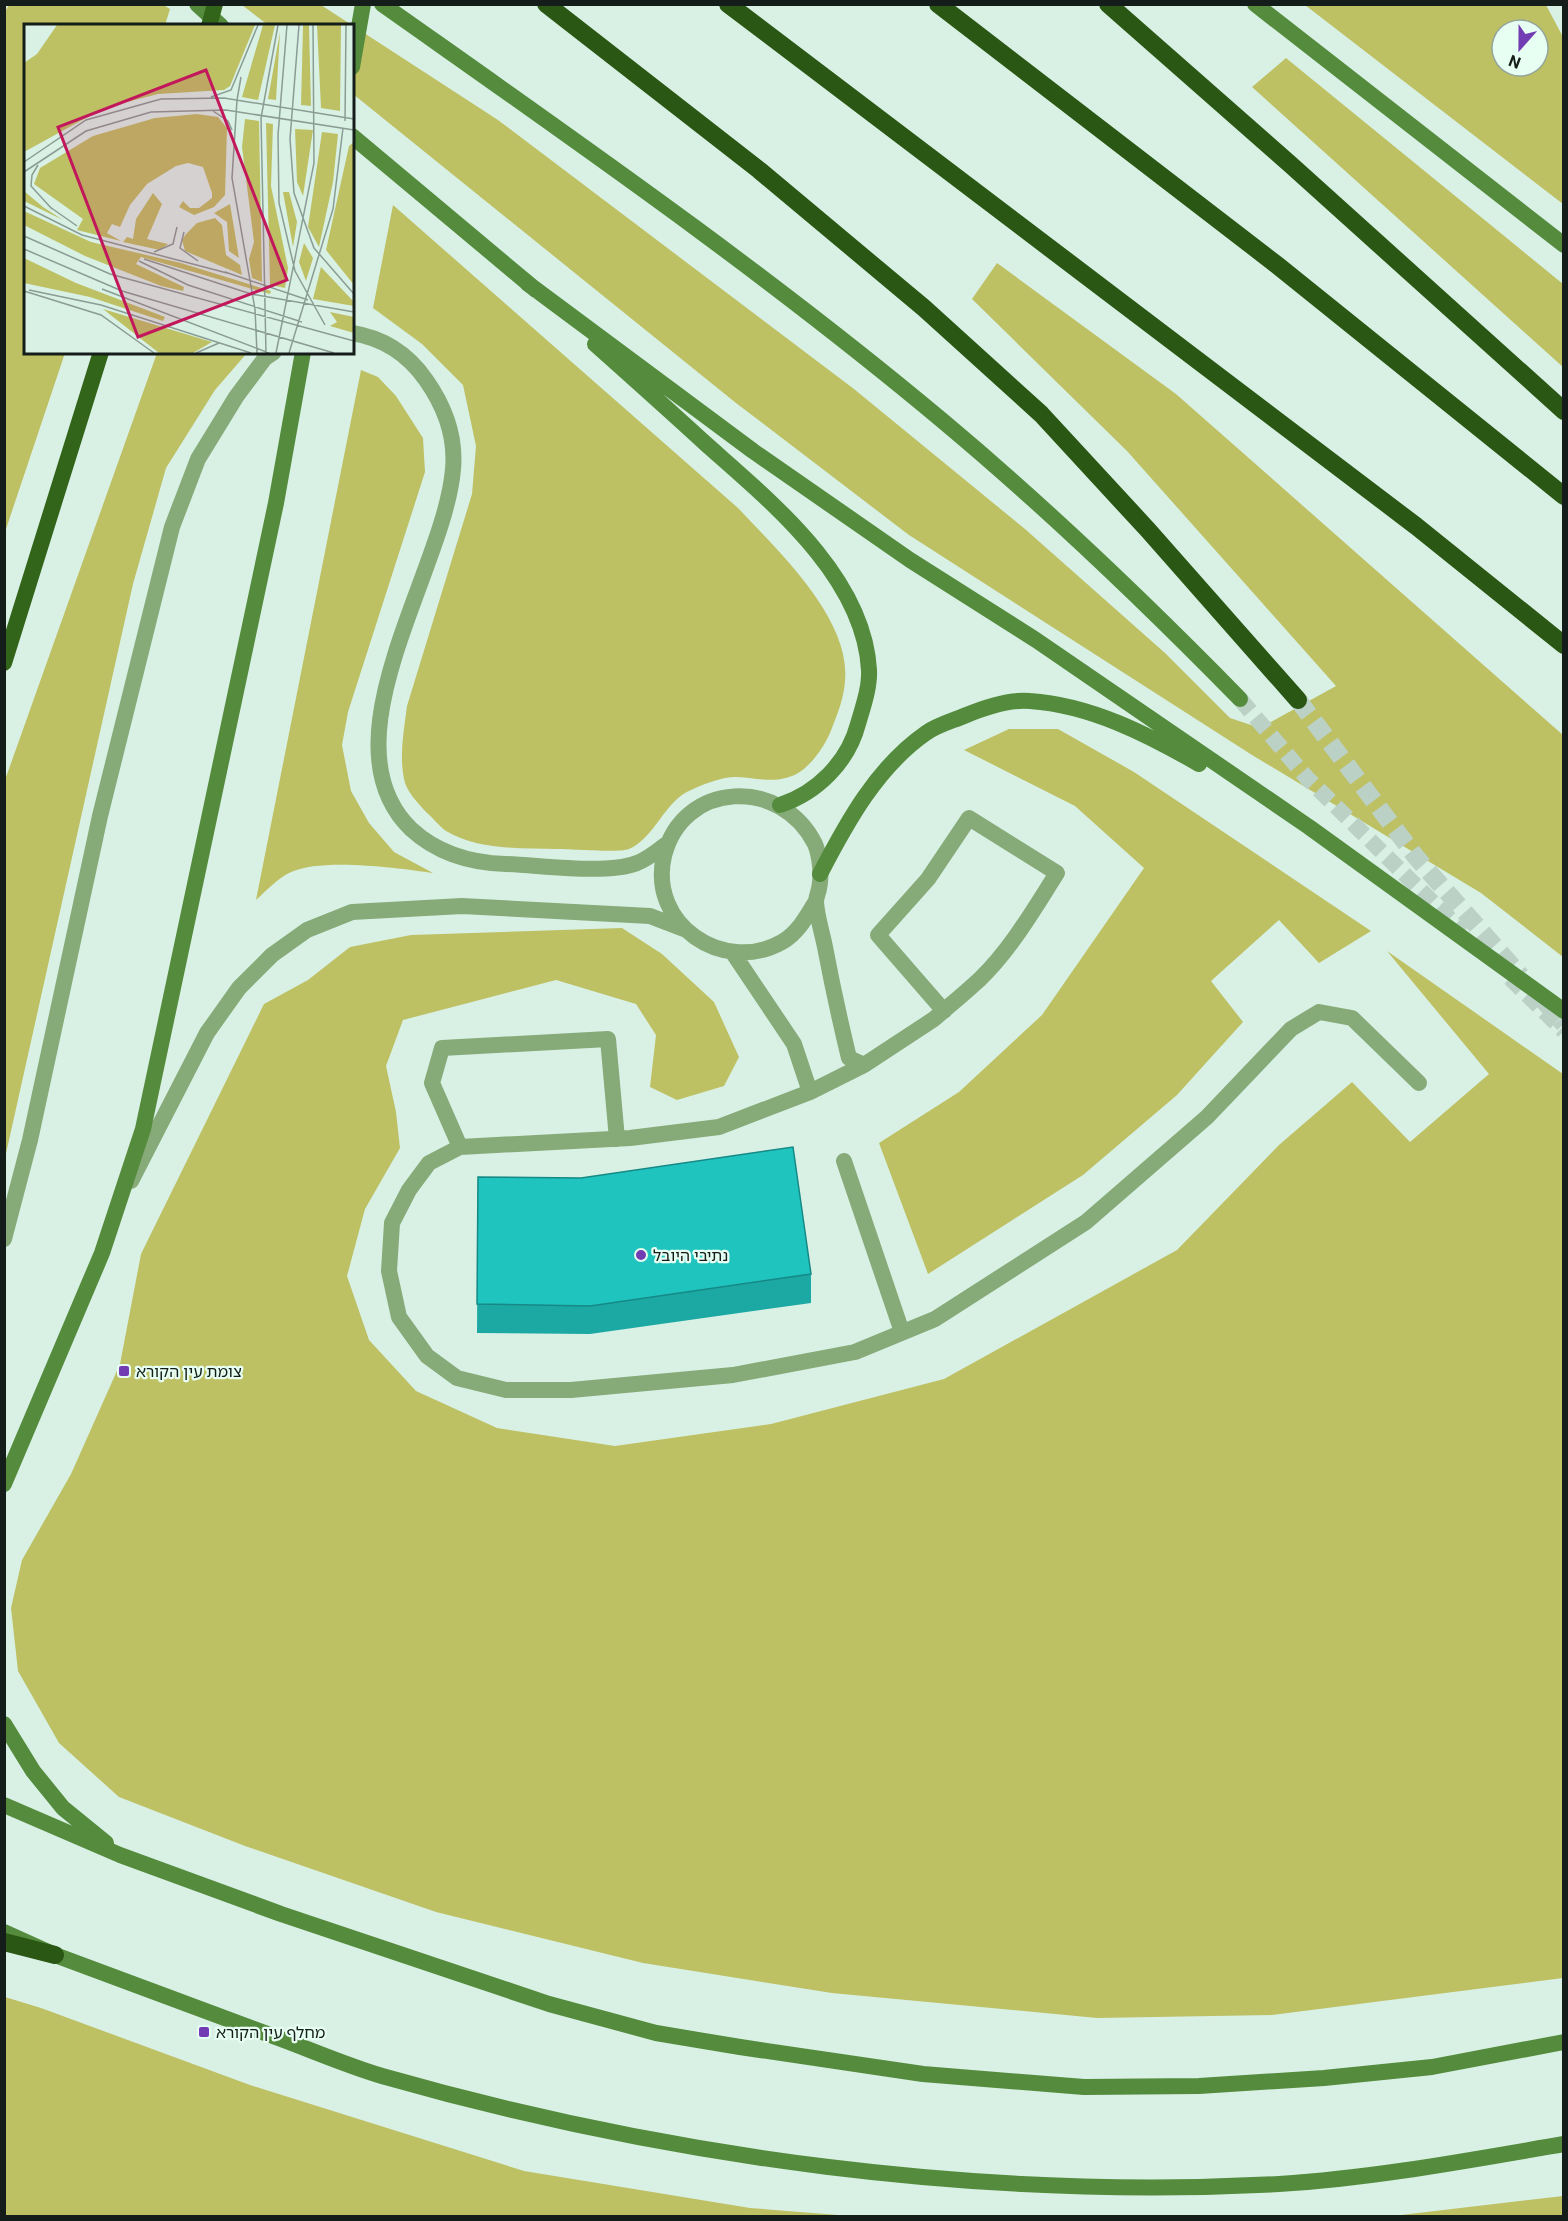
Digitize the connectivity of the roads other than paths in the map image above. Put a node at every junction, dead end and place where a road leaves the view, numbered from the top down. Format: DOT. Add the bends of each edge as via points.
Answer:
graph roads {
  1 [pos="196,4"];
  2 [pos="215,4"];
  3 [pos="363,4"];
  4 [pos="382,4"];
  5 [pos="546,4"];
  6 [pos="728,4"];
  7 [pos="938,4"];
  8 [pos="1107,4"];
  9 [pos="1255,4"];
  10 [pos="210,24"];
  11 [pos="219,24"];
  12 [pos="354,56"];
  13 [pos="354,138"];
  14 [pos="1563,245"];
  15 [pos="527,283"];
  16 [pos="354,334"];
  17 [pos="100,354"];
  18 [pos="271,354"];
  19 [pos="303,354"];
  20 [pos="1563,411"];
  21 [pos="1563,496"];
  22 [pos="1563,645"];
  23 [pos="4,663"];
  24 [pos="1240,699"];
  25 [pos="1298,700"];
  26 [pos="780,805"];
  27 [pos="1309,827"];
  28 [pos="667,844"];
  29 [pos="820,874"];
  30 [pos="816,901"];
  31 [pos="684,929"];
  32 [pos="733,953"];
  33 [pos="944,1011"];
  34 [pos="1563,1011"];
  35 [pos="864,1065"];
  36 [pos="1419,1083"];
  37 [pos="810,1092"];
  38 [pos="617,1139"];
  39 [pos="460,1147"];
  40 [pos="844,1161"];
  41 [pos="117,1209"];
  42 [pos="4,1239"];
  43 [pos="902,1332"];
  44 [pos="4,1484"];
  45 [pos="4,1724"];
  46 [pos="4,1805"];
  47 [pos="120,1855"];
  48 [pos="4,1932"];
  49 [pos="4,1942"];
  50 [pos="55,1955"];
  51 [pos="1563,2042"];
  52 [pos="1563,2144"];
  1 -- 11 [label="main road"];
  2 -- 10 [label="highway, bridge"];
  3 -- 12 [label="main road"];
  4 -- 24 [label="main road" via="786,296 943,422 1156,613"];
  5 -- 25 [label="highway" via="759,170 924,308 1041,414"];
  6 -- 22 [label="highway" via="1416,526"];
  7 -- 21 [label="highway" via="1277,265"];
  8 -- 20 [label="highway"];
  9 -- 14 [label="main road"];
  13 -- 15 [label="main road"];
  15 -- 26 [label="main road" via="782,512 828,568 852,607 869,671 855,736 831,773 814,790"];
  15 -- 27 [label="main road" via="753,451"];
  16 -- 28 [label="lane" via="391,345 417,367 447,417 453,443 447,504 377,727 387,794 404,821 422,839 450,854 481,863 608,868 636,863"];
  17 -- 23 [label="highway"];
  18 -- 42 [label="lane" via="236,397 198,459 172,527 100,816 30,1140"];
  19 -- 41 [label="main road" via="276,502 143,1129"];
  26 -- 28 [label="lane" via="755,796 728,796 703,805 682,821"];
  26 -- 29 [label="lane" via="801,822 816,846"];
  27 -- 29 [label="main road" via="1166,744 1100,715 1027,700 983,707 927,732 884,771 846,824"];
  27 -- 34 [label="main road"];
  28 -- 31 [label="lane" via="662,889 670,910"];
  29 -- 30 [label="lane"];
  30 -- 32 [label="lane" via="803,924 784,942 760,952"];
  30 -- 35 [label="lane" via="849,1058"];
  31 -- 32 [label="lane" via="707,945"];
  31 -- 41 [label="lane" via="650,916 462,906 352,912 307,930 272,955 239,988 207,1033"];
  32 -- 37 [label="lane" via="794,1044"];
  33 -- 33 [label="lane" via="878,934 928,879 969,818 1057,873 1023,927 981,978"];
  33 -- 35 [label="lane"];
  35 -- 37 [label="lane"];
  36 -- 43 [label="lane" via="1352,1018 1319,1012 1290,1029 1207,1117 1086,1222 935,1319"];
  37 -- 38 [label="lane" via="719,1127"];
  38 -- 39 [label="lane"];
  38 -- 39 [label="lane" via="608,1039 442,1048 432,1083"];
  39 -- 43 [label="lane" via="429,1163 409,1190 392,1223 389,1271 399,1317 427,1356 457,1378 506,1390 571,1390 733,1375 855,1352"];
  40 -- 43 [label="lane"];
  41 -- 44 [label="main road" via="71,1329"];
  45 -- 47 [label="main road" via="33,1771 63,1808"];
  46 -- 47 [label="main road"];
  47 -- 51 [label="main road" via="549,2004 656,2033 923,2074 1084,2087 1199,2086 1432,2067"];
  48 -- 50 [label="main road"];
  49 -- 50 [label="highway"];
  50 -- 52 [label="main road" via="379,2075 523,2112 699,2147 905,2177 1077,2188 1281,2184 1421,2169"];
}
